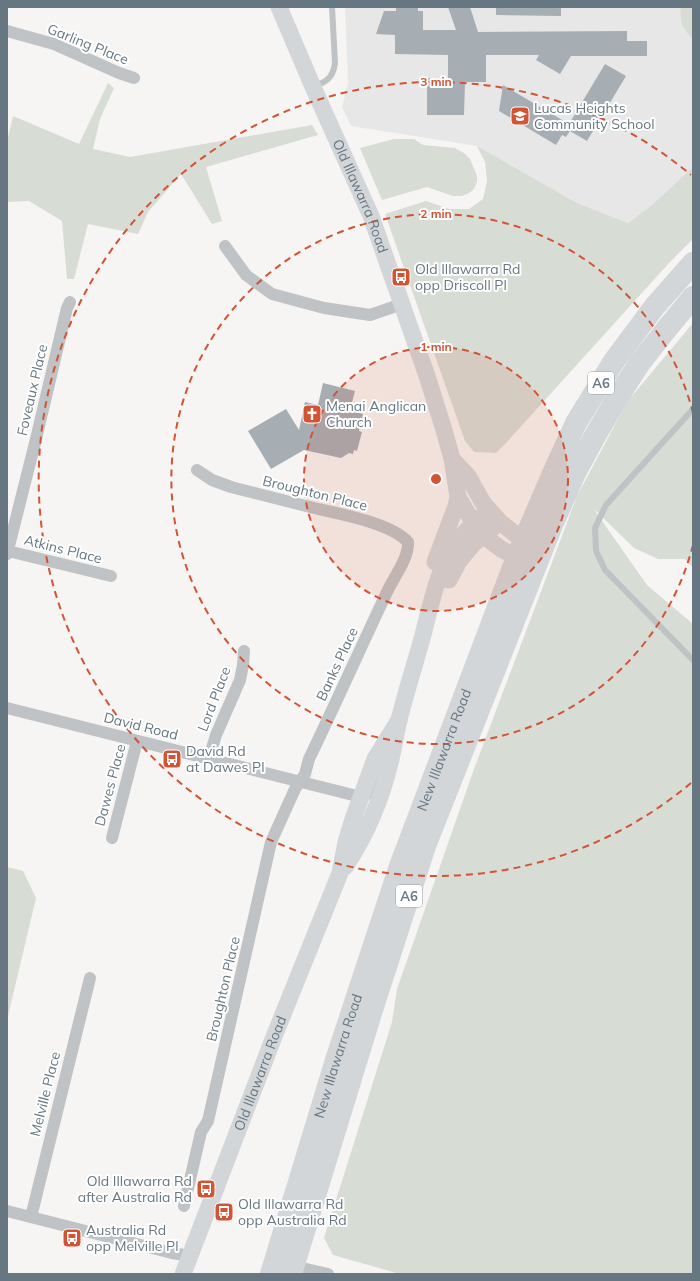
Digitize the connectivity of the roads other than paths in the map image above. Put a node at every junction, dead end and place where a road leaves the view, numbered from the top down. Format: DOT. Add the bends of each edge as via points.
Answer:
graph roads {
  1 [pos="279,7"];
  2 [pos="332,7"];
  3 [pos="7,31"];
  4 [pos="134,78"];
  5 [pos="313,87"];
  6 [pos="225,246"];
  7 [pos="693,263"];
  8 [pos="693,297"];
  9 [pos="70,302"];
  10 [pos="402,304"];
  11 [pos="693,409"];
  12 [pos="452,459"];
  13 [pos="197,470"];
  14 [pos="458,497"];
  15 [pos="495,516"];
  16 [pos="479,529"];
  17 [pos="8,553"];
  18 [pos="530,553"];
  19 [pos="404,559"];
  20 [pos="111,576"];
  21 [pos="432,600"];
  22 [pos="244,651"];
  23 [pos="693,660"];
  24 [pos="7,708"];
  25 [pos="399,720"];
  26 [pos="137,741"];
  27 [pos="209,758"];
  28 [pos="392,759"];
  29 [pos="299,782"];
  30 [pos="361,797"];
  31 [pos="112,838"];
  32 [pos="357,847"];
  33 [pos="340,873"];
  34 [pos="90,978"];
  35 [pos="184,1206"];
  36 [pos="7,1211"];
  37 [pos="31,1217"];
  38 [pos="190,1256"];
  39 [pos="282,1269"];
  40 [pos="183,1274"];
  41 [pos="328,1274"];
  1 -- 5 [label="street, Old Illawarra Road"];
  2 -- 5 [label="lane" via="334,71 326,81"];
  3 -- 4 [label="street, Garling Place" via="54,44"];
  5 -- 10 [label="street, Old Illawarra Road" via="371,216"];
  6 -- 10 [label="street" via="246,275 272,294 324,308 370,315"];
  7 -- 18 [label="highway, New Illawarra Road / A6" via="655,306 614,361 576,423"];
  8 -- 18 [label="highway, New Illawarra Road / A6" via="639,364 616,400"];
  9 -- 17 [label="street, Foveaux Place" via="66,308"];
  10 -- 12 [label="street, Old Illawarra Road"];
  11 -- 23 [label="lane" via="606,505 595,528 596,551 605,570"];
  12 -- 14 [label="street, Old Illawarra Road"];
  12 -- 15 [label="street, Old Illawarra Road" via="468,476"];
  13 -- 19 [label="street, Broughton Place" via="212,480 231,487 365,520 386,528 404,537 408,542 409,547"];
  14 -- 16 [label="street, Old Illawarra Road"];
  14 -- 21 [label="street, Old Illawarra Road" via="433,569"];
  15 -- 16 [label="street, Old Illawarra Road"];
  15 -- 18 [label="street, Old Illawarra Road"];
  16 -- 18 [label="street, Old Illawarra Road" via="501,549"];
  16 -- 21 [label="street, Old Illawarra Road" via="460,536 444,564"];
  17 -- 20 [label="street, Atkins Place"];
  18 -- 39 [label="highway, New Illawarra Road / A6" via="400,866 336,1060"];
  19 -- 29 [label="street, Banks Place" via="309,759 305,774"];
  21 -- 25 [label="street, Old Illawarra Road"];
  22 -- 27 [label="street, Lord Place" via="240,680"];
  24 -- 26 [label="street, David Road"];
  25 -- 28 [label="street, Old Illawarra Road"];
  25 -- 30 [label="street, Old Illawarra Road" via="375,759"];
  26 -- 27 [label="street, David Road"];
  26 -- 31 [label="street, Dawes Place"];
  27 -- 29 [label="street, David Road"];
  28 -- 30 [label="street" via="381,770 373,789"];
  28 -- 32 [label="street, Old Illawarra Road" via="371,821"];
  29 -- 30 [label="street, David Road"];
  29 -- 35 [label="street, Broughton Place" via="272,842 208,1121 201,1132"];
  30 -- 32 [label="street" via="364,811"];
  30 -- 33 [label="street, Old Illawarra Road" via="346,842"];
  32 -- 33 [label="street, Old Illawarra Road"];
  33 -- 38 [label="street, Old Illawarra Road"];
  34 -- 37 [label="street, Melville Place"];
  36 -- 37 [label="street"];
  37 -- 38 [label="street"];
  38 -- 40 [label="street, Old Illawarra Road"];
  39 -- 41 [label="street"];
}
